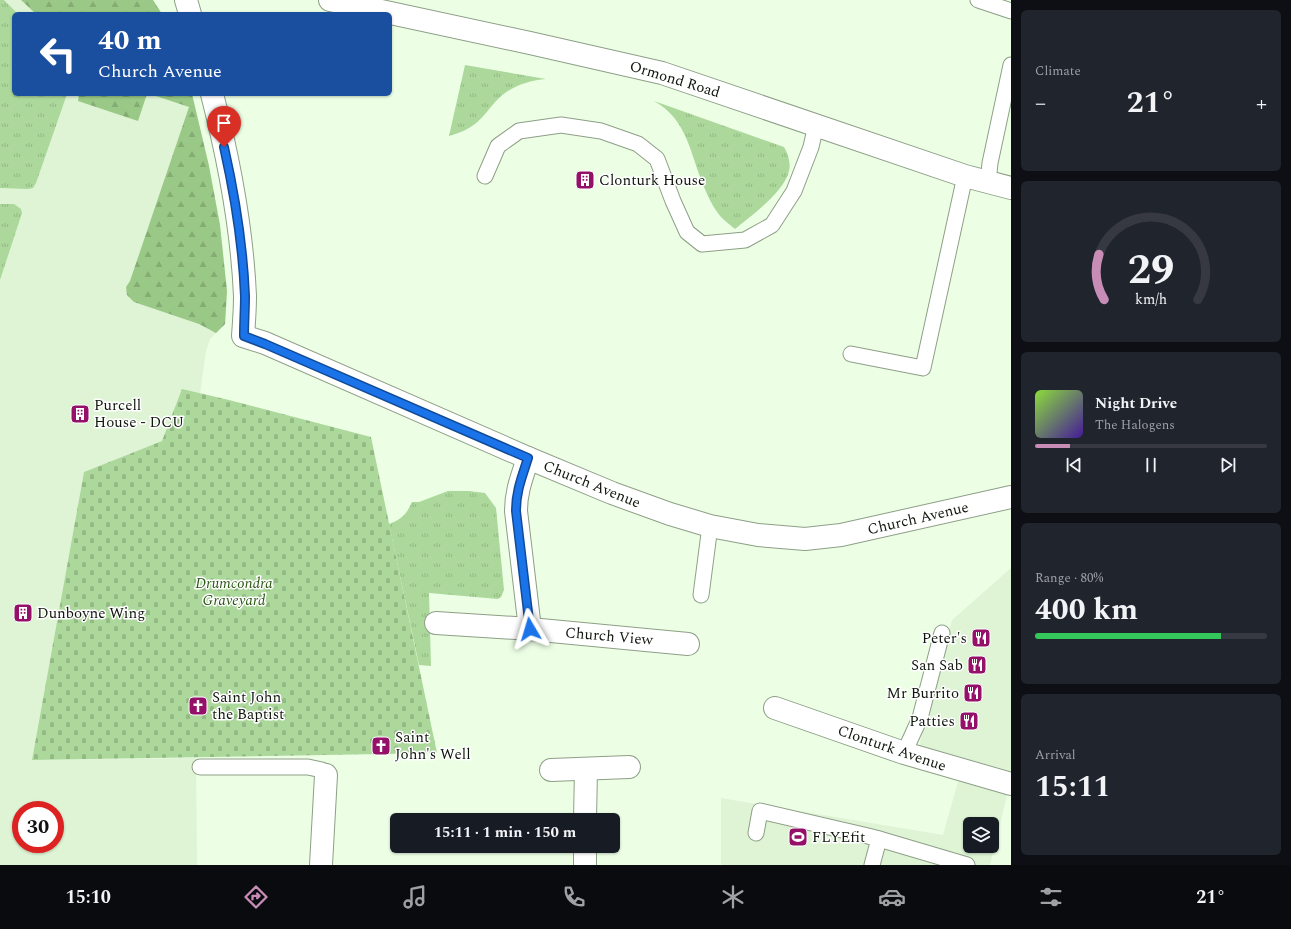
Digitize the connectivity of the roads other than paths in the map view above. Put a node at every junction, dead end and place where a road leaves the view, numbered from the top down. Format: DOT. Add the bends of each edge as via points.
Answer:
graph roads {
  1 [pos="186,0"];
  2 [pos="330,0"];
  3 [pos="978,0"];
  4 [pos="1011,11"];
  5 [pos="189,12"];
  6 [pos="386,12"];
  7 [pos="392,13"];
  8 [pos="1011,65"];
  9 [pos="212,96"];
  10 [pos="816,125"];
  11 [pos="485,176"];
  12 [pos="965,176"];
  13 [pos="988,182"];
  14 [pos="1011,188"];
  15 [pos="851,354"];
  16 [pos="528,458"];
  17 [pos="1011,498"];
  18 [pos="710,526"];
  19 [pos="701,595"];
  20 [pos="436,623"];
  21 [pos="530,629"];
  22 [pos="942,633"];
  23 [pos="688,644"];
  24 [pos="774,708"];
  25 [pos="904,754"];
  26 [pos="200,767"];
  27 [pos="629,767"];
  28 [pos="586,769"];
  29 [pos="551,770"];
  30 [pos="326,775"];
  31 [pos="1011,784"];
  32 [pos="585,813"];
  33 [pos="756,833"];
  34 [pos="879,839"];
  35 [pos="585,853"];
  36 [pos="321,865"];
  37 [pos="585,865"];
  38 [pos="872,865"];
  39 [pos="967,865"];
  1 -- 5 [label="street"];
  2 -- 6 [label="street, Ormond Road"];
  3 -- 4 [label="lane"];
  7 -- 10 [label="street, Ormond Road" via="662,73"];
  8 -- 13 [label="lane"];
  9 -- 16 [label="street, Church Avenue" via="234,194 245,297 244,336"];
  10 -- 11 [label="lane" via="811,147 794,191 772,225 745,240 702,244 687,232 658,159 638,144 601,131 561,126 519,130 498,146"];
  10 -- 12 [label="street, Ormond Road"];
  12 -- 13 [label="street, Ormond Road"];
  12 -- 15 [label="lane" via="923,368"];
  13 -- 14 [label="street, Ormond Road"];
  16 -- 18 [label="street, Church Avenue" via="619,496"];
  16 -- 21 [label="street" via="519,484 516,511"];
  17 -- 18 [label="street, Church Avenue" via="842,535 806,539 758,535"];
  18 -- 19 [label="lane"];
  20 -- 21 [label="street, Church View"];
  21 -- 23 [label="street, Church View"];
  22 -- 25 [label="lane" via="920,718"];
  24 -- 25 [label="street, Clonturk Avenue"];
  25 -- 31 [label="street, Clonturk Avenue"];
  26 -- 30 [label="lane" via="308,767 322,770"];
  27 -- 28 [label="street"];
  28 -- 29 [label="street"];
  28 -- 32 [label="street"];
  30 -- 36 [label="street"];
  33 -- 34 [label="lane" via="760,811"];
  34 -- 38 [label="lane"];
  34 -- 39 [label="lane"];
  35 -- 37 [label="street"];
}
